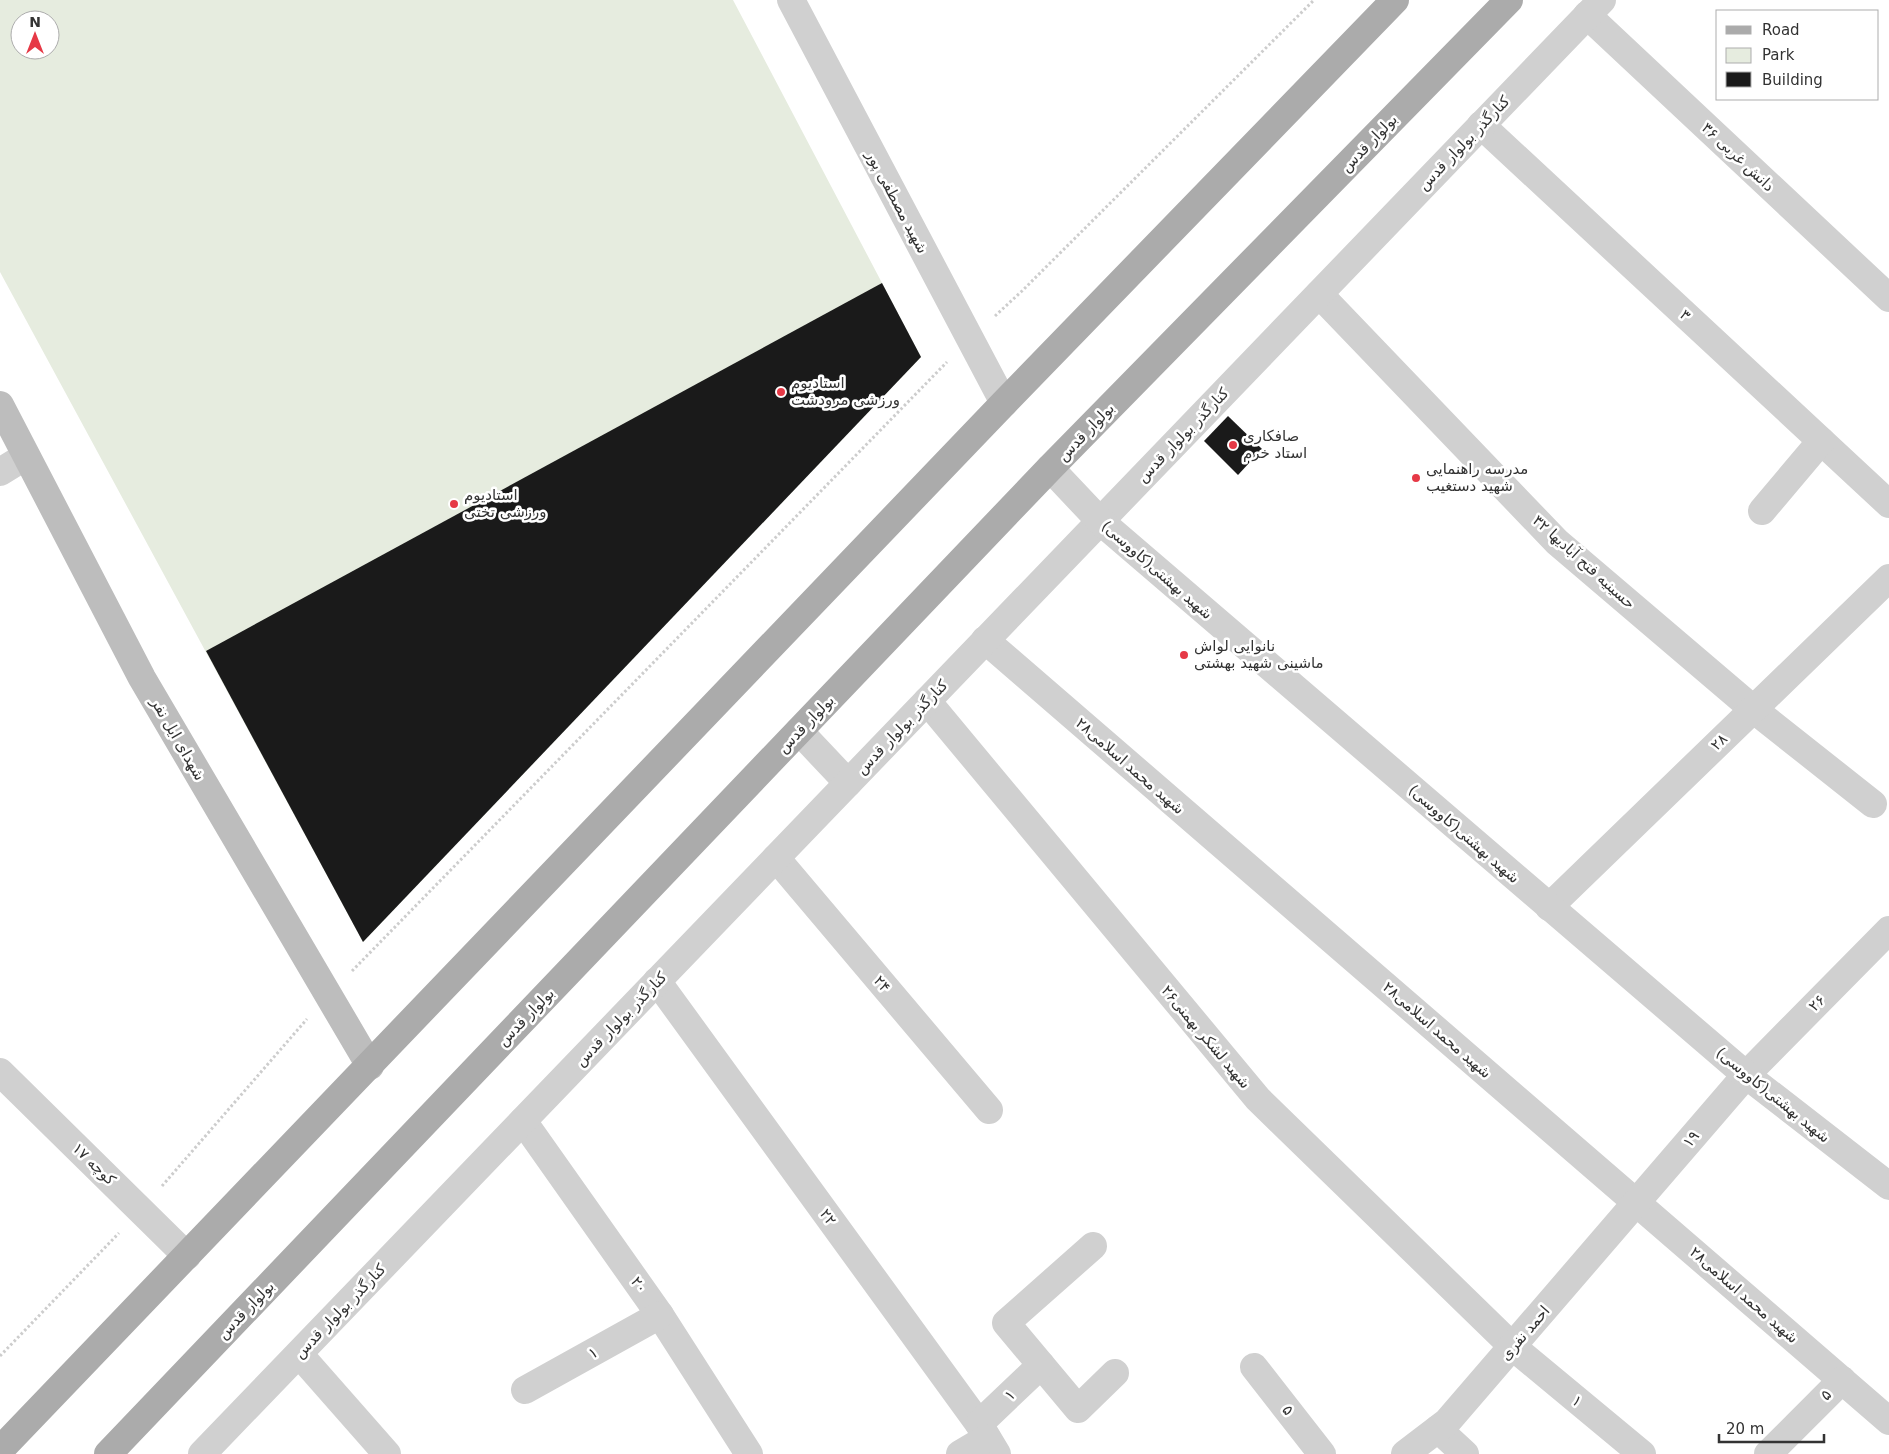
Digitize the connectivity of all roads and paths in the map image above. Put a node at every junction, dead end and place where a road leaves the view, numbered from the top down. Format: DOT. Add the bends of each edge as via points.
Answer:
graph roads {
  1 [pos="791,0"];
  2 [pos="1314,0"];
  3 [pos="1395,0"];
  4 [pos="1509,0"];
  5 [pos="1595,7"];
  6 [pos="1481,125"];
  7 [pos="1319,294"];
  8 [pos="1889,298"];
  9 [pos="969,338"];
  10 [pos="1004,403"];
  11 [pos="0,405"];
  12 [pos="1821,441"];
  13 [pos="26,456"];
  14 [pos="1050,468"];
  15 [pos="0,472"];
  16 [pos="1889,504"];
  17 [pos="1762,511"];
  18 [pos="1100,521"];
  19 [pos="1889,578"];
  20 [pos="985,640"];
  21 [pos="927,701"];
  22 [pos="1753,709"];
  23 [pos="799,732"];
  24 [pos="848,783"];
  25 [pos="1873,804"];
  26 [pos="776,858"];
  27 [pos="1550,907"];
  28 [pos="1889,930"];
  29 [pos="657,981"];
  30 [pos="328,995"];
  31 [pos="370,1066"];
  32 [pos="0,1072"];
  33 [pos="1746,1075"];
  34 [pos="989,1110"];
  35 [pos="523,1121"];
  36 [pos="1889,1186"];
  37 [pos="1637,1203"];
  38 [pos="141,1211"];
  39 [pos="1093,1246"];
  40 [pos="187,1256"];
  41 [pos="660,1315"];
  42 [pos="1513,1347"];
  43 [pos="299,1354"];
  44 [pos="0,1356"];
  45 [pos="1041,1365"];
  46 [pos="1254,1367"];
  47 [pos="1115,1373"];
  48 [pos="1842,1380"];
  49 [pos="525,1390"];
  50 [pos="1889,1421"];
  51 [pos="1438,1429"];
  52 [pos="988,1439"];
  53 [pos="3,1441"];
  54 [pos="108,1454"];
  55 [pos="202,1454"];
  56 [pos="387,1454"];
  57 [pos="749,1454"];
  58 [pos="960,1454"];
  59 [pos="1322,1454"];
  60 [pos="1405,1454"];
  61 [pos="1465,1454"];
  62 [pos="1642,1454"];
  63 [pos="1768,1454"];
  1 -- 9 [label="street, شهید مصطفی پور"];
  2 -- 9 [label="path" via="1022,291"];
  3 -- 10 [label="main road"];
  4 -- 14 [label="main road, بولوار قدس"];
  5 -- 6 [label="street, کنارگذر بولوار قدس"];
  5 -- 8 [label="street, دانش غربی ۳۶"];
  6 -- 7 [label="street, کنارگذر بولوار قدس"];
  6 -- 12 [label="street, ۳"];
  7 -- 18 [label="street, کنارگذر بولوار قدس"];
  7 -- 22 [label="street, حسینیه فتح آبادیها ۳۲" via="1557,542"];
  9 -- 10 [label="street, شهید مصطفی پور"];
  9 -- 30 [label="path"];
  10 -- 31 [label="main road"];
  11 -- 13 [label="main road, شهدای ایل نفر"];
  12 -- 16 [label="street, ۳"];
  12 -- 17 [label="street"];
  13 -- 15 [label="street"];
  13 -- 30 [label="main road, شهدای ایل نفر" via="142,678"];
  14 -- 18 [label="street, شهید بهشتی(کاووسی)"];
  14 -- 23 [label="main road, بولوار قدس"];
  18 -- 20 [label="street, کنارگذر بولوار قدس"];
  18 -- 27 [label="street, شهید بهشتی(کاووسی)"];
  19 -- 22 [label="street, ۲۸"];
  20 -- 21 [label="street, کنارگذر بولوار قدس"];
  20 -- 37 [label="street, شهید محمد اسلامی۲۸"];
  21 -- 24 [label="street, کنارگذر بولوار قدس"];
  21 -- 42 [label="street, شهید لشکر بهمنی۲۶" via="1258,1099"];
  22 -- 25 [label="street, حسینیه فتح آبادیها ۳۲"];
  22 -- 27 [label="street, ۲۸"];
  23 -- 24 [label="street"];
  23 -- 54 [label="main road, بولوار قدس"];
  24 -- 26 [label="street, کنارگذر بولوار قدس"];
  26 -- 29 [label="street, کنارگذر بولوار قدس"];
  26 -- 34 [label="street, ۲۴"];
  27 -- 33 [label="street, شهید بهشتی(کاووسی)"];
  28 -- 33 [label="street, ۲۶"];
  29 -- 35 [label="street, کنارگذر بولوار قدس"];
  29 -- 52 [label="street, ۲۲"];
  30 -- 31 [label="main road, شهدای ایل نفر"];
  30 -- 38 [label="path"];
  31 -- 40 [label="main road"];
  32 -- 38 [label="street, کوچه ۱۷"];
  33 -- 36 [label="street, شهید بهشتی(کاووسی)"];
  33 -- 37 [label="street, ۱۹"];
  35 -- 41 [label="street, ۲۰"];
  35 -- 43 [label="street, کنارگذر بولوار قدس"];
  37 -- 42 [label="street, احمد نفری"];
  37 -- 48 [label="street, شهید محمد اسلامی۲۸"];
  38 -- 40 [label="street, کوچه ۱۷"];
  38 -- 44 [label="path"];
  39 -- 45 [label="street" via="1006,1323"];
  40 -- 53 [label="main road"];
  41 -- 49 [label="street, ۱"];
  41 -- 57 [label="street, ۲۰"];
  42 -- 51 [label="street, احمد نفری"];
  42 -- 62 [label="street, ۱"];
  43 -- 55 [label="street, کنارگذر بولوار قدس"];
  43 -- 56 [label="street"];
  45 -- 47 [label="street" via="1078,1409"];
  45 -- 52 [label="street, ۱"];
  46 -- 59 [label="street, ۵"];
  48 -- 50 [label="street, شهید محمد اسلامی۲۸"];
  48 -- 63 [label="street, ۵"];
  51 -- 60 [label="street, احمد نفری"];
  51 -- 61 [label="street"];
  52 -- 58 [label="street, ۱"];
}
